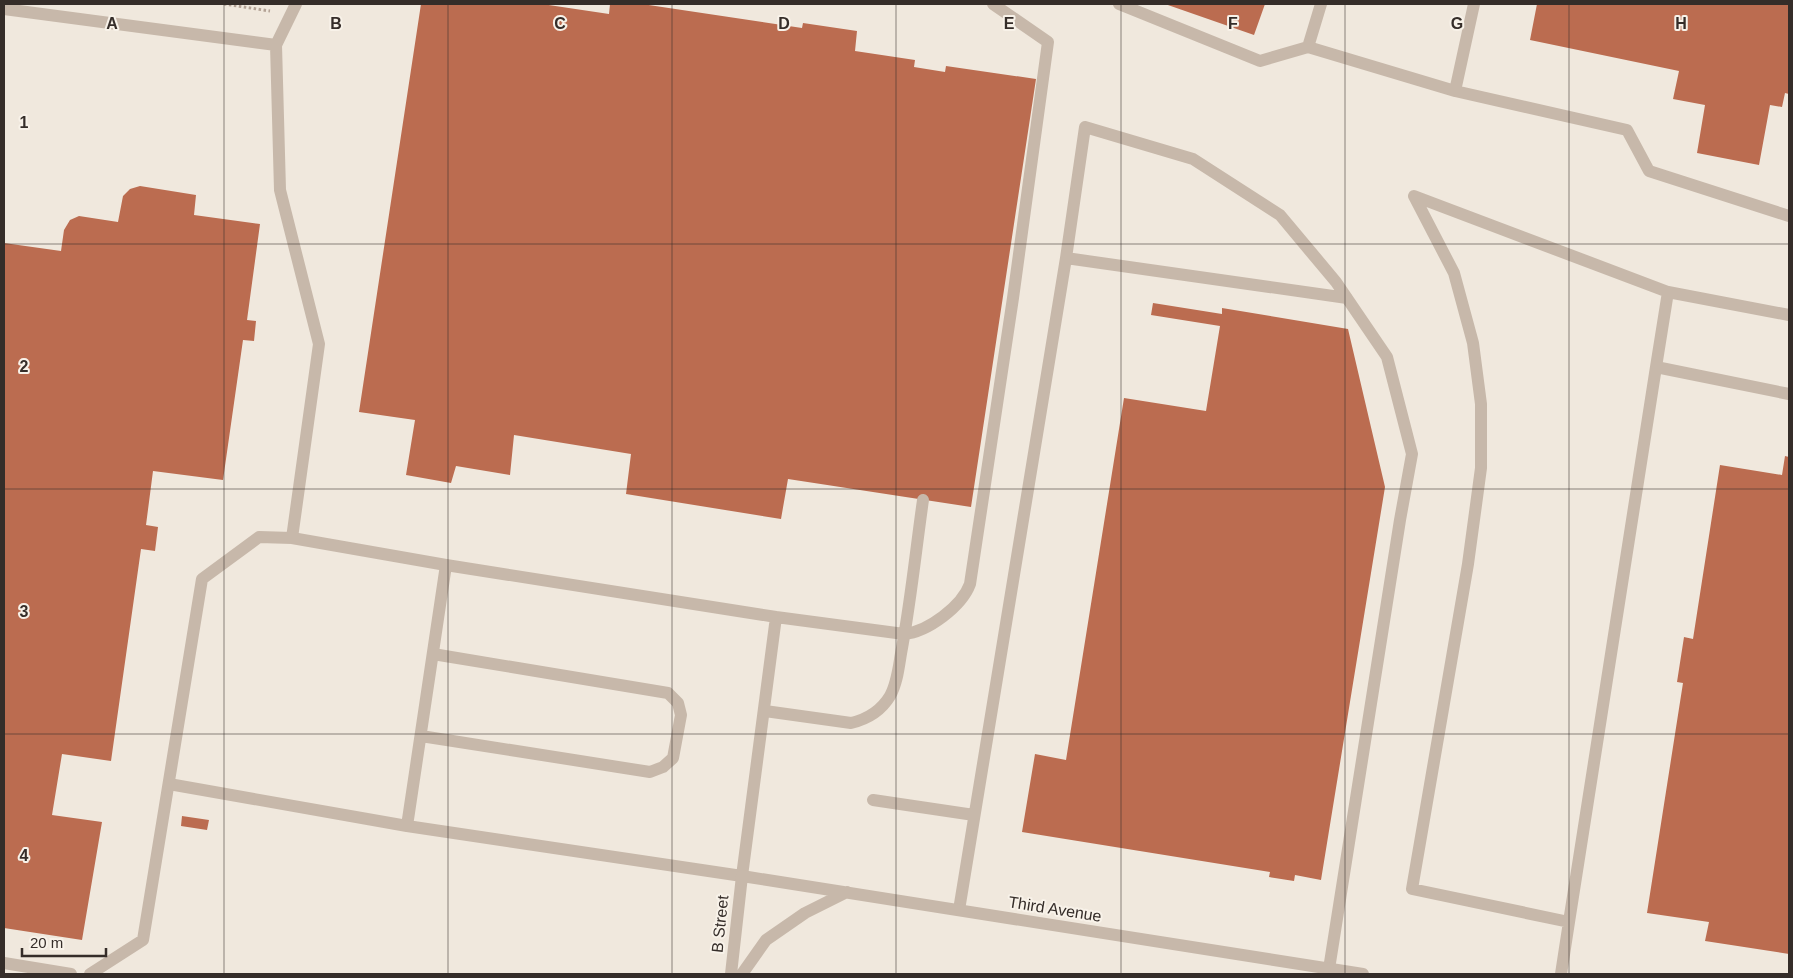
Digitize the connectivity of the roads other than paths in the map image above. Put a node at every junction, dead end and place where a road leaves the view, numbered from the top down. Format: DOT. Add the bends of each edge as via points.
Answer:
graph roads {
  1 [pos="993,4"];
  2 [pos="1118,4"];
  3 [pos="1321,4"];
  4 [pos="1474,4"];
  5 [pos="4,9"];
  6 [pos="294,9"];
  7 [pos="276,45"];
  8 [pos="1308,47"];
  9 [pos="1455,91"];
  10 [pos="1789,216"];
  11 [pos="1066,258"];
  12 [pos="1668,292"];
  13 [pos="1347,298"];
  14 [pos="1789,315"];
  15 [pos="1656,367"];
  16 [pos="1789,394"];
  17 [pos="923,500"];
  18 [pos="292,538"];
  19 [pos="446,565"];
  20 [pos="776,617"];
  21 [pos="904,634"];
  22 [pos="433,654"];
  23 [pos="765,711"];
  24 [pos="421,736"];
  25 [pos="169,784"];
  26 [pos="873,800"];
  27 [pos="974,815"];
  28 [pos="407,826"];
  29 [pos="742,876"];
  30 [pos="848,892"];
  31 [pos="959,910"];
  32 [pos="1569,922"];
  33 [pos="4,963"];
  34 [pos="1329,969"];
  35 [pos="71,974"];
  36 [pos="90,974"];
  37 [pos="731,974"];
  38 [pos="742,974"];
  39 [pos="1364,974"];
  40 [pos="1561,974"];
  1 -- 21 [label="street" via="1048,42 1013,298 970,584 964,597 953,608 918,631"];
  2 -- 8 [label="street" via="1260,61"];
  3 -- 8 [label="street"];
  4 -- 9 [label="street"];
  5 -- 7 [label="street"];
  6 -- 7 [label="street"];
  7 -- 18 [label="street" via="280,190 318,344"];
  8 -- 9 [label="street"];
  9 -- 10 [label="street" via="1627,130 1649,171"];
  11 -- 13 [label="street"];
  11 -- 13 [label="street" via="1085,127 1193,159 1280,215"];
  11 -- 27 [label="street"];
  12 -- 14 [label="street"];
  12 -- 15 [label="street"];
  12 -- 32 [label="street" via="1414,196 1454,273 1473,343 1481,404 1481,468 1468,564 1412,889"];
  13 -- 34 [label="street" via="1387,357 1412,454"];
  15 -- 16 [label="street"];
  15 -- 32 [label="street"];
  17 -- 21 [label="street"];
  18 -- 19 [label="street"];
  18 -- 25 [label="street" via="259,537 202,579"];
  19 -- 20 [label="street"];
  19 -- 22 [label="street"];
  20 -- 21 [label="street"];
  20 -- 23 [label="street, B Street"];
  21 -- 23 [label="street" via="891,694 883,706 863,721 839,723"];
  22 -- 24 [label="street"];
  22 -- 24 [label="street" via="668,693 678,703 681,715 673,758 650,772"];
  23 -- 29 [label="street, B Street"];
  24 -- 28 [label="street"];
  25 -- 28 [label="street, Third Avenue"];
  25 -- 36 [label="street" via="142,940"];
  26 -- 27 [label="street"];
  27 -- 31 [label="street"];
  28 -- 29 [label="street, Third Avenue"];
  29 -- 30 [label="street, Third Avenue"];
  29 -- 37 [label="street, B Street"];
  30 -- 31 [label="street, Third Avenue"];
  30 -- 38 [label="street" via="806,913 766,940"];
  31 -- 34 [label="street, Third Avenue"];
  32 -- 40 [label="street"];
  33 -- 35 [label="street"];
  34 -- 39 [label="street, Third Avenue"];
}
